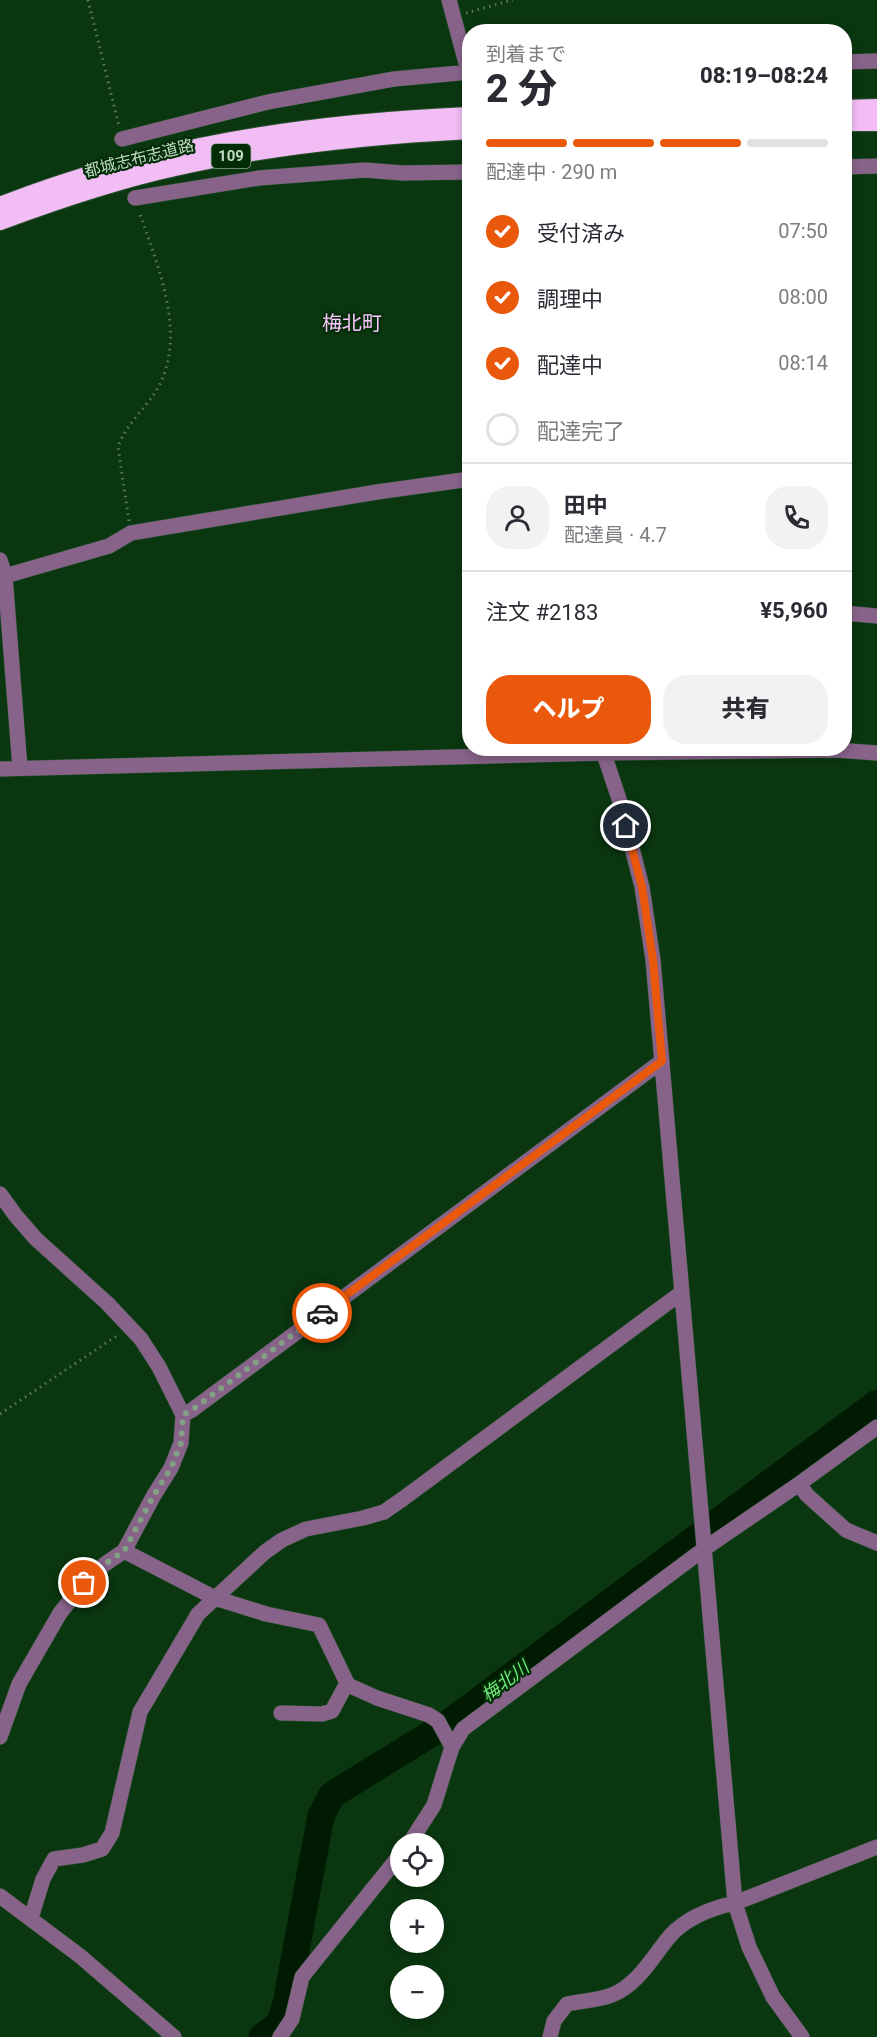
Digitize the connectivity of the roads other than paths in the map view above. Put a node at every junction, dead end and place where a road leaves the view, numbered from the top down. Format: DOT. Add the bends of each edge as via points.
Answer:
graph roads {
  1 [pos="450,0"];
  2 [pos="462,47"];
  3 [pos="852,62"];
  4 [pos="877,62"];
  5 [pos="462,74"];
  6 [pos="877,108"];
  7 [pos="852,109"];
  8 [pos="462,117"];
  9 [pos="852,122"];
  10 [pos="877,122"];
  11 [pos="462,131"];
  12 [pos="122,139"];
  13 [pos="877,166"];
  14 [pos="852,167"];
  15 [pos="462,172"];
  16 [pos="135,198"];
  17 [pos="0,206"];
  18 [pos="0,221"];
  19 [pos="462,480"];
  20 [pos="0,560"];
  21 [pos="5,576"];
  22 [pos="852,614"];
  23 [pos="877,616"];
  24 [pos="852,751"];
  25 [pos="877,753"];
  26 [pos="462,755"];
  27 [pos="605,756"];
  28 [pos="20,768"];
  29 [pos="0,769"];
  30 [pos="662,1061"];
  31 [pos="0,1194"];
  32 [pos="681,1293"];
  33 [pos="183,1415"];
  34 [pos="877,1427"];
  35 [pos="800,1484"];
  36 [pos="877,1543"];
  37 [pos="704,1550"];
  38 [pos="124,1551"];
  39 [pos="215,1598"];
  40 [pos="347,1683"];
  41 [pos="281,1713"];
  42 [pos="0,1737"];
  43 [pos="450,1742"];
  44 [pos="416,1833"];
  45 [pos="877,1847"];
  46 [pos="390,1867"];
  47 [pos="0,1896"];
  48 [pos="735,1904"];
  49 [pos="31,1918"];
  50 [pos="174,2037"];
  51 [pos="280,2037"];
  52 [pos="550,2037"];
  53 [pos="802,2037"];
  1 -- 2 [label="street"];
  3 -- 4 [label="street"];
  5 -- 12 [label="street" via="394,79 268,102"];
  6 -- 7 [label="highway"];
  8 -- 17 [label="highway, 都城志布志道路 / 109" via="332,126 243,138 99,171"];
  9 -- 10 [label="highway"];
  11 -- 18 [label="highway, 都城志布志道路 / 109" via="338,139 173,167 102,186"];
  13 -- 14 [label="street"];
  15 -- 16 [label="street" via="365,170 259,178"];
  19 -- 21 [label="street" via="131,533 109,546"];
  20 -- 21 [label="street"];
  21 -- 28 [label="street"];
  22 -- 23 [label="street"];
  24 -- 25 [label="street"];
  26 -- 28 [label="street"];
  27 -- 30 [label="street" via="642,887"];
  28 -- 29 [label="street"];
  30 -- 32 [label="street"];
  30 -- 33 [label="street"];
  31 -- 33 [label="street" via="36,1239 141,1339"];
  32 -- 37 [label="street"];
  32 -- 39 [label="street" via="384,1512 306,1529 282,1540"];
  33 -- 38 [label="street" via="181,1443 171,1468"];
  34 -- 35 [label="street"];
  35 -- 36 [label="street" via="846,1530"];
  35 -- 37 [label="street"];
  37 -- 43 [label="street"];
  37 -- 48 [label="street"];
  38 -- 39 [label="street"];
  38 -- 42 [label="street" via="84,1583 60,1613 20,1684"];
  39 -- 40 [label="street" via="319,1625"];
  39 -- 49 [label="street" via="198,1614 140,1713 112,1833 102,1849 54,1859"];
  40 -- 41 [label="street" via="332,1711"];
  40 -- 43 [label="street" via="377,1698 429,1715 438,1721"];
  43 -- 44 [label="street" via="434,1805"];
  45 -- 48 [label="street"];
  46 -- 51 [label="street" via="302,1977 292,2019"];
  47 -- 49 [label="street"];
  48 -- 52 [label="street" via="712,1908 682,1925 638,1977 613,1995 567,2004 554,2021"];
  48 -- 53 [label="street" via="749,1947 773,1997"];
  49 -- 50 [label="street"];
}
